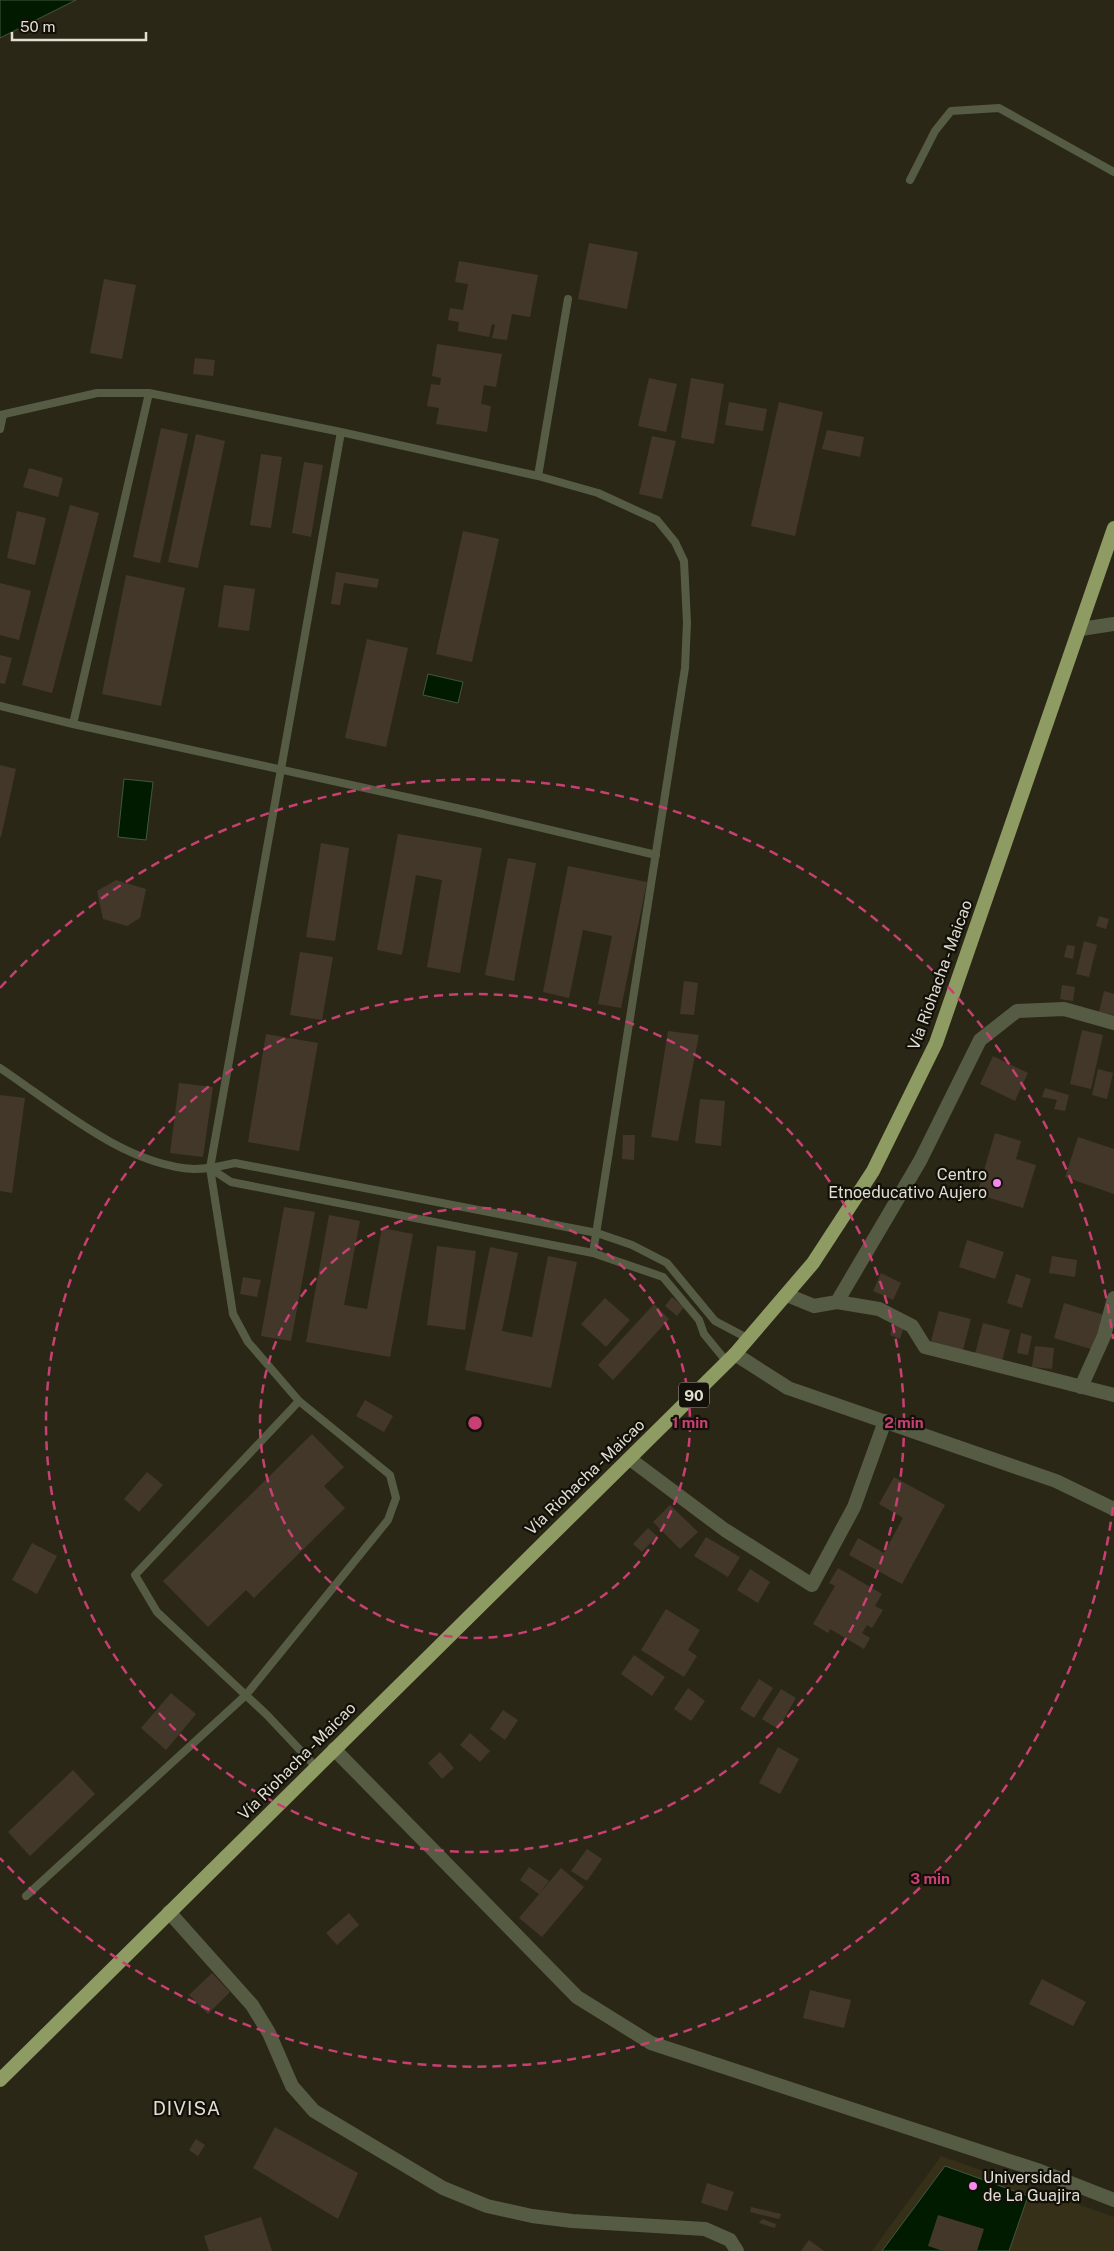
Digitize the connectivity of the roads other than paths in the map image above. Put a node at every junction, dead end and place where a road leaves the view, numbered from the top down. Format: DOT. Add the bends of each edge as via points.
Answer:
graph roads {
  1 [pos="1114,172"];
  2 [pos="910,180"];
  3 [pos="568,300"];
  4 [pos="149,393"];
  5 [pos="2,415"];
  6 [pos="0,429"];
  7 [pos="341,432"];
  8 [pos="538,476"];
  9 [pos="1114,528"];
  10 [pos="1114,624"];
  11 [pos="1081,628"];
  12 [pos="0,706"];
  13 [pos="73,724"];
  14 [pos="280,770"];
  15 [pos="656,855"];
  16 [pos="1114,1023"];
  17 [pos="0,1068"];
  18 [pos="210,1168"];
  19 [pos="597,1233"];
  20 [pos="593,1253"];
  21 [pos="787,1295"];
  22 [pos="1114,1298"];
  23 [pos="837,1302"];
  24 [pos="715,1321"];
  25 [pos="704,1334"];
  26 [pos="749,1339"];
  27 [pos="731,1358"];
  28 [pos="1081,1387"];
  29 [pos="1114,1395"];
  30 [pos="299,1401"];
  31 [pos="885,1422"];
  32 [pos="630,1459"];
  33 [pos="1114,1510"];
  34 [pos="246,1695"];
  35 [pos="334,1749"];
  36 [pos="316,1766"];
  37 [pos="26,1896"];
  38 [pos="169,1912"];
  39 [pos="0,2080"];
  40 [pos="1114,2200"];
  41 [pos="737,2251"];
  1 -- 2 [label="lane" via="999,108 951,112 935,131"];
  3 -- 8 [label="lane"];
  4 -- 5 [label="lane" via="96,393"];
  4 -- 7 [label="lane"];
  4 -- 13 [label="lane"];
  5 -- 6 [label="lane"];
  7 -- 8 [label="lane"];
  7 -- 14 [label="lane"];
  8 -- 15 [label="lane" via="598,493 658,520 675,542 684,561 686,668"];
  9 -- 11 [label="highway, Vía Riohacha - Maicao / 90"];
  10 -- 11 [label="street"];
  11 -- 21 [label="highway, Vía Riohacha - Maicao / 90" via="936,1044 873,1171 813,1263"];
  12 -- 13 [label="lane"];
  13 -- 14 [label="lane"];
  14 -- 15 [label="lane"];
  14 -- 18 [label="lane"];
  15 -- 19 [label="lane"];
  16 -- 23 [label="street" via="1064,1009 1017,1011 980,1040 920,1161"];
  17 -- 18 [label="lane" via="122,1150 149,1160 193,1169"];
  18 -- 19 [label="lane" via="235,1163"];
  18 -- 20 [label="lane" via="231,1182"];
  18 -- 30 [label="lane" via="233,1314 248,1342"];
  19 -- 20 [label="lane"];
  19 -- 24 [label="lane" via="632,1245 667,1263"];
  20 -- 25 [label="lane" via="663,1277 699,1320"];
  21 -- 23 [label="street" via="814,1306"];
  21 -- 26 [label="highway, Vía Riohacha - Maicao / 90"];
  22 -- 28 [label="street" via="1104,1336"];
  23 -- 28 [label="street" via="878,1309 912,1326 925,1347"];
  24 -- 25 [label="lane"];
  24 -- 26 [label="lane"];
  25 -- 27 [label="lane"];
  26 -- 27 [label="highway, Vía Riohacha - Maicao / 90"];
  27 -- 31 [label="street" via="788,1388"];
  27 -- 32 [label="highway, Vía Riohacha - Maicao / 90"];
  28 -- 29 [label="street"];
  30 -- 34 [label="lane" via="390,1475 396,1498 388,1520"];
  30 -- 34 [label="lane" via="135,1575 157,1612"];
  31 -- 32 [label="street" via="854,1507 812,1585 725,1530"];
  31 -- 33 [label="street" via="1056,1481"];
  32 -- 35 [label="highway, Vía Riohacha - Maicao / 90"];
  34 -- 36 [label="lane"];
  34 -- 37 [label="lane"];
  35 -- 36 [label="highway, Vía Riohacha - Maicao / 90"];
  35 -- 40 [label="street" via="577,1997 651,2043 1040,2171"];
  36 -- 38 [label="highway, Vía Riohacha - Maicao / 90"];
  38 -- 39 [label="highway, Vía Riohacha - Maicao / 90"];
  38 -- 41 [label="street" via="252,2006 269,2033 292,2086 314,2111 442,2188 488,2206 532,2216 706,2229 730,2240"];
}
